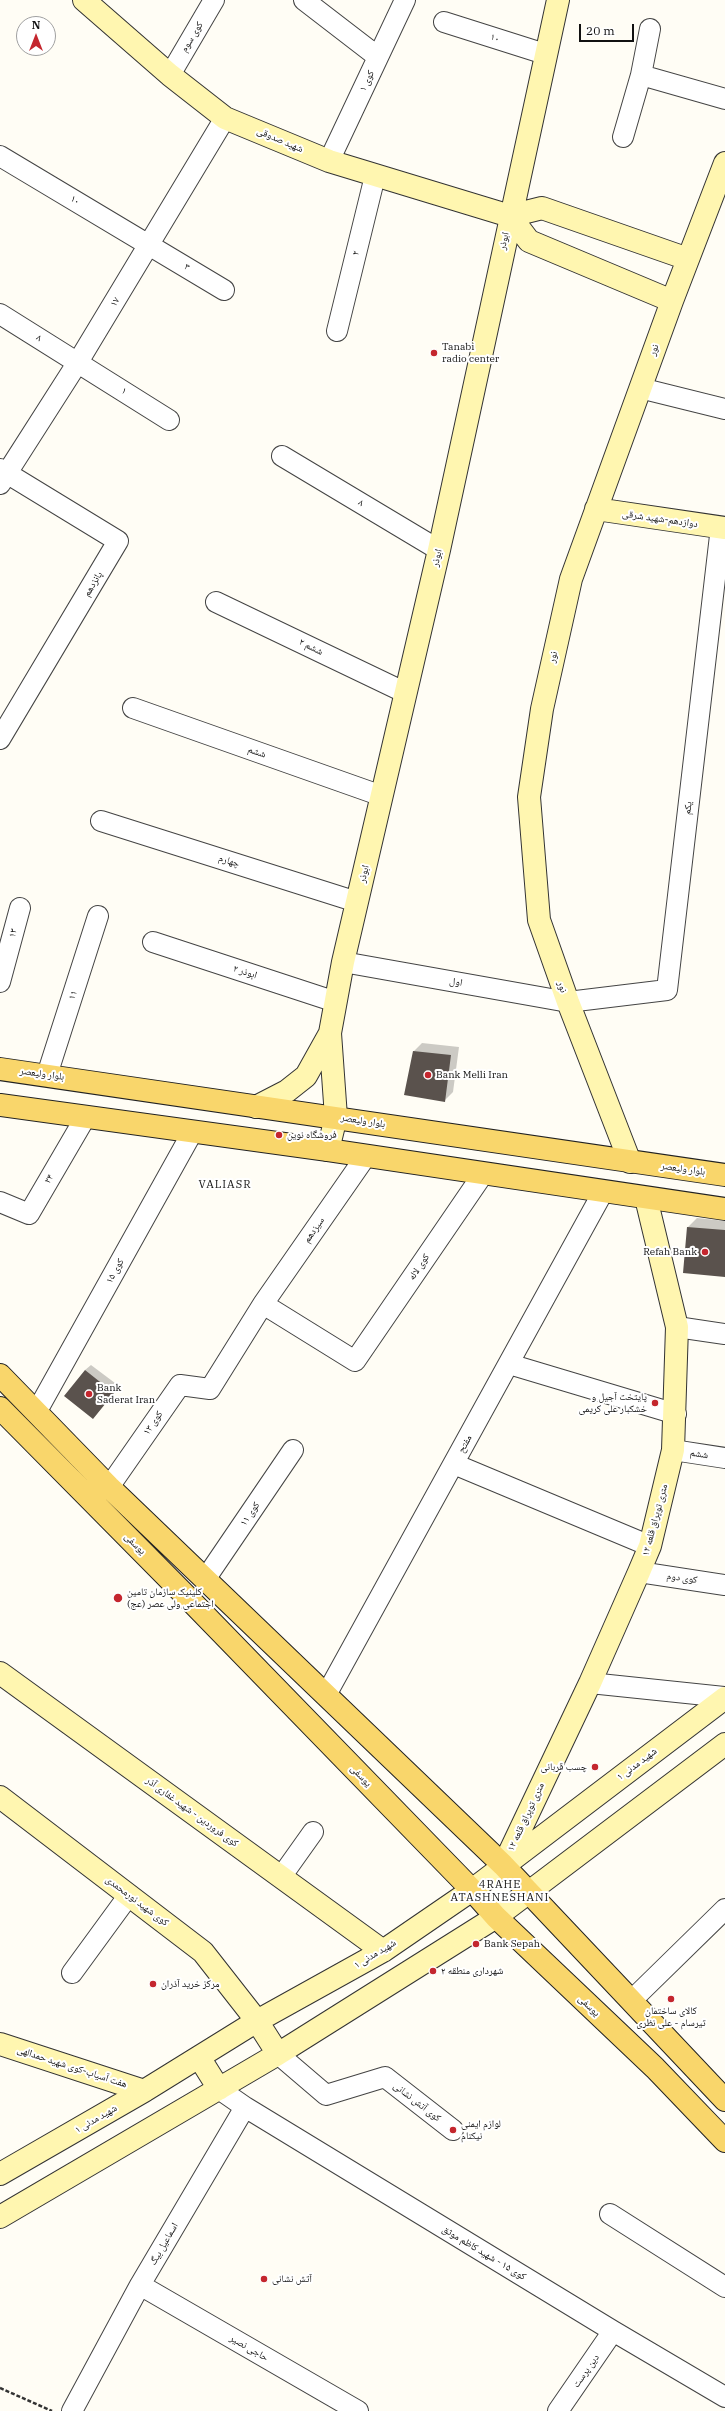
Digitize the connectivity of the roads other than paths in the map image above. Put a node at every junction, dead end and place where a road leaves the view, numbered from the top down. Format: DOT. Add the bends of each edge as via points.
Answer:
graph roads {
  1 [pos="84,0"];
  2 [pos="214,0"];
  3 [pos="304,0"];
  4 [pos="405,0"];
  5 [pos="558,0"];
  6 [pos="444,22"];
  7 [pos="650,28"];
  8 [pos="545,54"];
  9 [pos="378,57"];
  10 [pos="170,75"];
  11 [pos="641,75"];
  12 [pos="725,99"];
  13 [pos="225,118"];
  14 [pos="623,137"];
  15 [pos="0,156"];
  16 [pos="330,161"];
  17 [pos="725,163"];
  18 [pos="375,176"];
  19 [pos="510,216"];
  20 [pos="150,245"];
  21 [pos="688,259"];
  22 [pos="224,290"];
  23 [pos="672,301"];
  24 [pos="0,314"];
  25 [pos="337,331"];
  26 [pos="78,362"];
  27 [pos="640,388"];
  28 [pos="725,408"];
  29 [pos="169,420"];
  30 [pos="282,456"];
  31 [pos="2,475"];
  32 [pos="596,509"];
  33 [pos="723,528"];
  34 [pos="439,550"];
  35 [pos="216,602"];
  36 [pos="406,693"];
  37 [pos="133,708"];
  38 [pos="0,739"];
  39 [pos="382,796"];
  40 [pos="101,821"];
  41 [pos="357,902"];
  42 [pos="20,908"];
  43 [pos="98,916"];
  44 [pos="153,942"];
  45 [pos="343,962"];
  46 [pos="0,982"];
  47 [pos="336,1002"];
  48 [pos="568,1002"];
  49 [pos="330,1033"];
  50 [pos="0,1069"];
  51 [pos="47,1075"];
  52 [pos="0,1105"];
  53 [pos="256,1108"];
  54 [pos="336,1117"];
  55 [pos="85,1118"];
  56 [pos="193,1131"];
  57 [pos="328,1150"];
  58 [pos="366,1156"];
  59 [pos="630,1162"];
  60 [pos="483,1174"];
  61 [pos="725,1175"];
  62 [pos="603,1192"];
  63 [pos="646,1198"];
  64 [pos="0,1202"];
  65 [pos="725,1209"];
  66 [pos="263,1304"];
  67 [pos="677,1327"];
  68 [pos="725,1334"];
  69 [pos="509,1364"];
  70 [pos="0,1375"];
  71 [pos="210,1389"];
  72 [pos="0,1408"];
  73 [pos="37,1411"];
  74 [pos="676,1414"];
  75 [pos="293,1450"];
  76 [pos="673,1450"];
  77 [pos="725,1458"];
  78 [pos="454,1464"];
  79 [pos="109,1487"];
  80 [pos="650,1546"];
  81 [pos="639,1572"];
  82 [pos="206,1578"];
  83 [pos="725,1585"];
  84 [pos="189,1599"];
  85 [pos="0,1673"];
  86 [pos="590,1683"];
  87 [pos="326,1695"];
  88 [pos="725,1697"];
  89 [pos="725,1744"];
  90 [pos="0,1797"];
  91 [pos="313,1832"];
  92 [pos="503,1865"];
  93 [pos="281,1877"];
  94 [pos="472,1890"];
  95 [pos="528,1892"];
  96 [pos="129,1895"];
  97 [pos="725,1909"];
  98 [pos="496,1917"];
  99 [pos="383,1951"];
  100 [pos="72,1973"];
  101 [pos="632,2000"];
  102 [pos="257,2021"];
  103 [pos="0,2044"];
  104 [pos="676,2048"];
  105 [pos="278,2054"];
  106 [pos="199,2057"];
  107 [pos="655,2068"];
  108 [pos="219,2089"];
  109 [pos="144,2091"];
  110 [pos="725,2100"];
  111 [pos="245,2106"];
  112 [pos="453,2130"];
  113 [pos="725,2141"];
  114 [pos="0,2174"];
  115 [pos="610,2214"];
  116 [pos="0,2217"];
  117 [pos="140,2285"];
  118 [pos="725,2287"];
  119 [pos="613,2332"];
  120 [pos="725,2397"];
  121 [pos="72,2411"];
  122 [pos="358,2411"];
  123 [pos="558,2411"];
  1 -- 10 [label="main road, شهید صدوقی"];
  2 -- 10 [label="street, کوی سوم"];
  3 -- 9 [label="street"];
  4 -- 9 [label="street, کوی ۱"];
  5 -- 8 [label="main road, ابوذر"];
  6 -- 8 [label="street, ۱۰"];
  7 -- 11 [label="street"];
  8 -- 19 [label="main road, ابوذر"];
  9 -- 16 [label="street, کوی ۱"];
  10 -- 13 [label="main road, شهید صدوقی"];
  11 -- 12 [label="street"];
  11 -- 14 [label="street"];
  13 -- 16 [label="main road, شهید صدوقی"];
  13 -- 20 [label="street, ۱۷"];
  15 -- 20 [label="street, ۱۰"];
  16 -- 18 [label="main road, شهید صدوقی"];
  17 -- 21 [label="main road, نور"];
  18 -- 19 [label="main road, شهید صدوقی"];
  18 -- 25 [label="street, ۲"];
  19 -- 21 [label="main road" via="542,208"];
  19 -- 23 [label="main road" via="529,241"];
  19 -- 34 [label="main road, ابوذر"];
  20 -- 22 [label="street, ۳"];
  20 -- 26 [label="street, ۱۷"];
  21 -- 23 [label="main road, نور"];
  23 -- 27 [label="main road, نور"];
  24 -- 26 [label="street, ۸"];
  26 -- 29 [label="street, ۱"];
  26 -- 31 [label="street, ۱۷"];
  27 -- 28 [label="street"];
  27 -- 32 [label="main road, نور"];
  30 -- 34 [label="street, ۸"];
  31 -- 38 [label="street, پانزدهم" via="118,541"];
  32 -- 33 [label="main road, دوازدهم-شهید شرقی"];
  32 -- 48 [label="main road, نور" via="571,579 542,709 528,797 540,920"];
  33 -- 48 [label="street, یکم" via="667,990"];
  34 -- 36 [label="main road, ابوذر"];
  35 -- 36 [label="street, ششم ۲"];
  36 -- 39 [label="main road, ابوذر"];
  37 -- 39 [label="street, ششم"];
  39 -- 41 [label="main road, ابوذر"];
  40 -- 41 [label="street, چهارم"];
  41 -- 45 [label="main road, ابوذر"];
  42 -- 46 [label="street, ۱۳"];
  43 -- 51 [label="street, ۱۱"];
  44 -- 47 [label="street, ۲ ابوذر"];
  45 -- 47 [label="main road, ابوذر"];
  45 -- 48 [label="street, اول"];
  47 -- 49 [label="main road, ابوذر"];
  48 -- 59 [label="main road, نور"];
  49 -- 53 [label="main road" via="306,1076 287,1091"];
  49 -- 54 [label="main road, ابوذر"];
  50 -- 51 [label="main road, بلوار ولیعصر"];
  51 -- 53 [label="main road, بلوار ولیعصر"];
  52 -- 55 [label="main road"];
  53 -- 54 [label="main road, بلوار ولیعصر"];
  54 -- 57 [label="main road, ابوذر"];
  54 -- 59 [label="main road, بلوار ولیعصر"];
  55 -- 56 [label="main road"];
  55 -- 64 [label="street, ۲۴" via="28,1214"];
  56 -- 57 [label="main road"];
  56 -- 73 [label="street, کوی ۱۵"];
  57 -- 58 [label="main road"];
  58 -- 60 [label="main road"];
  58 -- 66 [label="street, سیزدهم"];
  59 -- 61 [label="main road, بلوار ولیعصر"];
  59 -- 63 [label="main road"];
  60 -- 62 [label="main road"];
  60 -- 66 [label="street, کوی لاله" via="355,1361"];
  62 -- 63 [label="main road"];
  62 -- 69 [label="street, مفتح"];
  63 -- 65 [label="main road"];
  63 -- 67 [label="main road, ۱۲ متری توپراق قلعه"];
  66 -- 71 [label="street, سیزدهم"];
  67 -- 68 [label="street"];
  67 -- 74 [label="main road, ۱۲ متری توپراق قلعه"];
  69 -- 74 [label="street"];
  69 -- 78 [label="street, مفتح"];
  70 -- 73 [label="main road"];
  71 -- 79 [label="street, کوی ۱۳" via="180,1385"];
  72 -- 84 [label="main road, یوسفی"];
  73 -- 79 [label="main road"];
  74 -- 76 [label="main road, ۱۲ متری توپراق قلعه"];
  75 -- 82 [label="street, کوی ۱۱"];
  76 -- 77 [label="street, ششم"];
  76 -- 80 [label="main road, ۱۲ متری توپراق قلعه"];
  78 -- 80 [label="street"];
  78 -- 87 [label="street, مفتح"];
  79 -- 82 [label="main road"];
  80 -- 81 [label="main road, ۱۲ متری توپراق قلعه"];
  81 -- 83 [label="street, کوی دوم"];
  81 -- 86 [label="main road, ۱۲ متری توپراق قلعه"];
  82 -- 84 [label="main road"];
  82 -- 87 [label="main road"];
  84 -- 94 [label="main road, یوسفی"];
  85 -- 93 [label="main road, کوی فروردین - شهید غفاری آذر"];
  86 -- 88 [label="street"];
  86 -- 92 [label="main road, ۱۲ متری توپراق قلعه"];
  87 -- 92 [label="main road"];
  88 -- 92 [label="main road, شهید مدنی ۱"];
  89 -- 95 [label="main road"];
  90 -- 96 [label="main road, کوی شهید نورمحمدی"];
  91 -- 93 [label="street"];
  92 -- 94 [label="main road, شهید مدنی ۱"];
  92 -- 95 [label="main road"];
  93 -- 99 [label="main road, کوی فروردین - شهید غفاری آذر"];
  94 -- 98 [label="main road, یوسفی"];
  94 -- 99 [label="main road, شهید مدنی ۱"];
  95 -- 98 [label="main road"];
  95 -- 101 [label="main road"];
  96 -- 100 [label="street"];
  96 -- 102 [label="main road, کوی شهید نورمحمدی" via="204,1952"];
  97 -- 101 [label="street"];
  98 -- 105 [label="main road"];
  98 -- 107 [label="main road, یوسفی"];
  99 -- 102 [label="main road, شهید مدنی ۱"];
  101 -- 104 [label="main road"];
  102 -- 105 [label="main road, کوی شهید نورمحمدی"];
  102 -- 106 [label="main road, شهید مدنی ۱"];
  103 -- 109 [label="main road, هفت آسیاب-کوی شهید حمدالهی"];
  104 -- 107 [label="main road"];
  104 -- 110 [label="main road"];
  105 -- 108 [label="main road"];
  105 -- 112 [label="street, کوی آتش نشانی" via="326,2095 385,2077"];
  106 -- 108 [label="main road"];
  106 -- 109 [label="main road, شهید مدنی ۱"];
  107 -- 113 [label="main road, یوسفی"];
  108 -- 111 [label="street"];
  108 -- 116 [label="main road"];
  109 -- 114 [label="main road, شهید مدنی ۱"];
  111 -- 117 [label="street, اسماعیل بیگ"];
  111 -- 119 [label="street, کوی ۱۵ - شهید کاظم موثق"];
  115 -- 118 [label="street"];
  117 -- 121 [label="street, اسماعیل بیگ"];
  117 -- 122 [label="street, حاجی نصیر"];
  119 -- 120 [label="street, کوی ۱۵ - شهید کاظم موثق"];
  119 -- 123 [label="street, دین پرست"];
}
